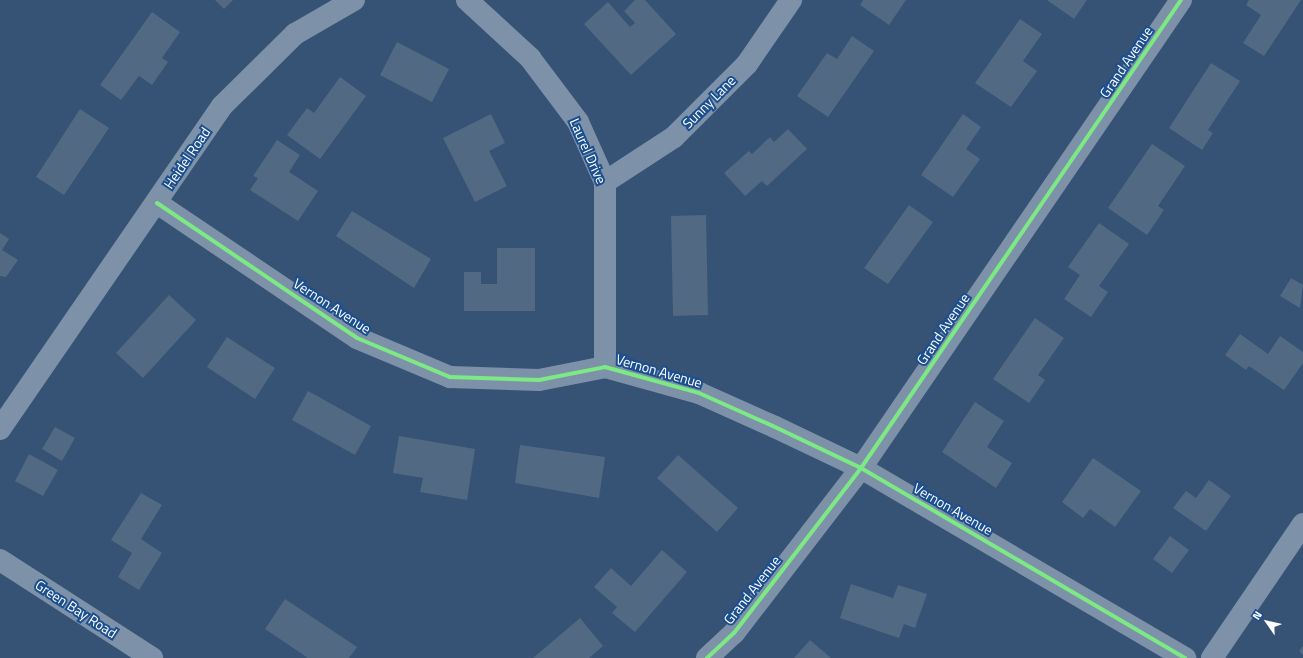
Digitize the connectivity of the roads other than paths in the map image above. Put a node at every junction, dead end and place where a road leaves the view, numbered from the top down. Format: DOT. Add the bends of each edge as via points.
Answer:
graph roads {
  1 [pos="354,0"];
  2 [pos="467,0"];
  3 [pos="791,0"];
  4 [pos="1181,0"];
  5 [pos="605,182"];
  6 [pos="157,203"];
  7 [pos="605,367"];
  8 [pos="0,429"];
  9 [pos="861,468"];
  10 [pos="1303,524"];
  11 [pos="0,560"];
  12 [pos="152,658"];
  13 [pos="707,658"];
  14 [pos="1185,658"];
  15 [pos="1212,658"];
  1 -- 6 [label="street, Heidel Road" via="295,34 222,106"];
  2 -- 5 [label="street, Laurel Drive" via="530,58 578,122"];
  3 -- 5 [label="street, Sunny Lane" via="747,64 674,137"];
  4 -- 9 [label="street, Grand Avenue"];
  5 -- 7 [label="street, Laurel Drive"];
  6 -- 7 [label="street, Vernon Avenue" via="357,338 450,377 539,380"];
  6 -- 8 [label="street, Heidel Road"];
  7 -- 9 [label="street, Vernon Avenue" via="699,393"];
  9 -- 13 [label="street, Grand Avenue" via="734,633"];
  9 -- 14 [label="street, Vernon Avenue"];
  10 -- 15 [label="street"];
  11 -- 12 [label="street, Green Bay Road"];
}
